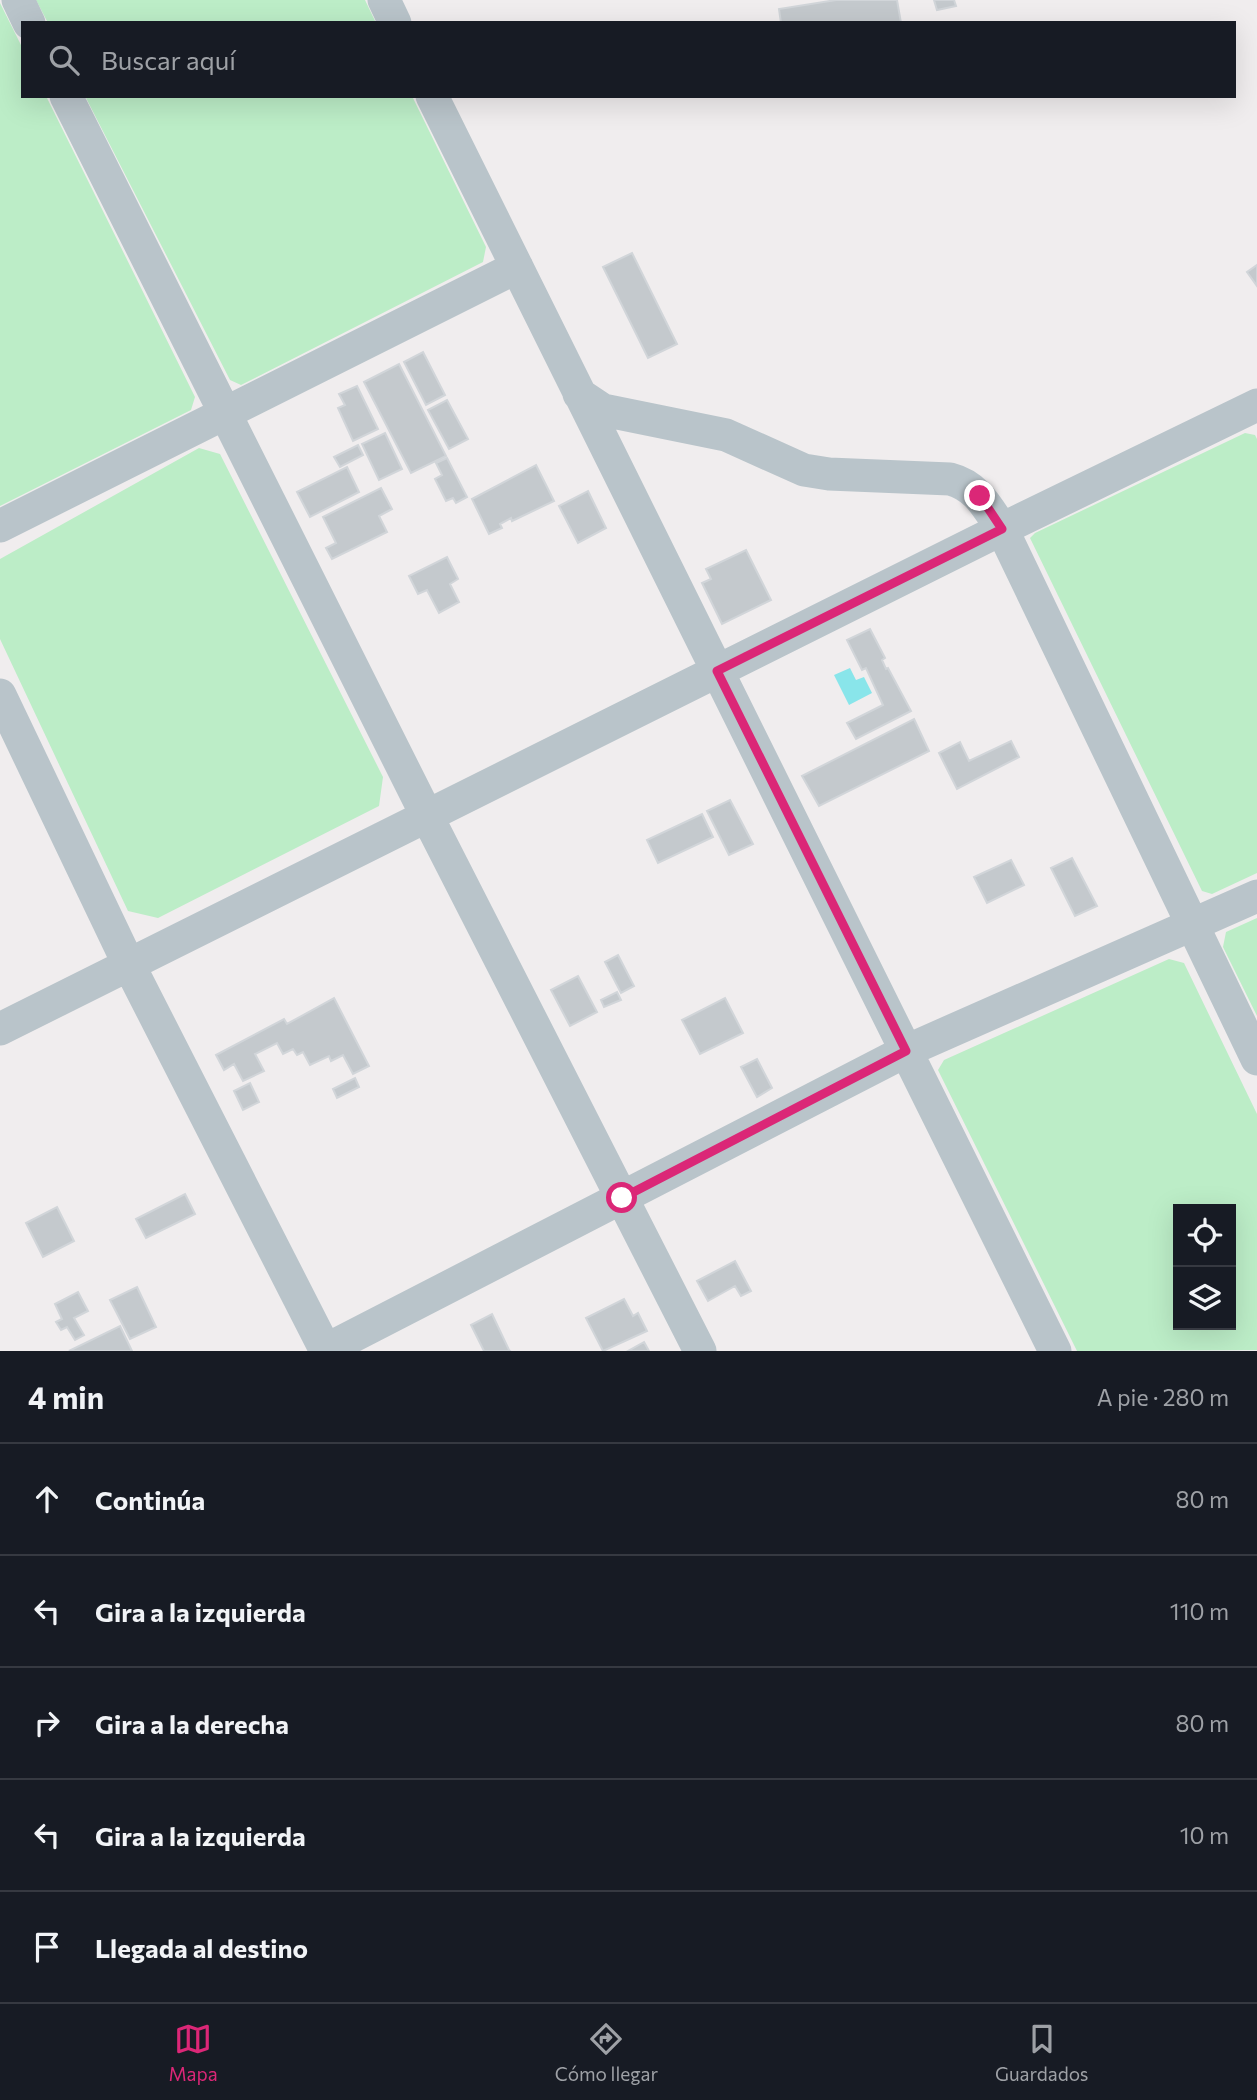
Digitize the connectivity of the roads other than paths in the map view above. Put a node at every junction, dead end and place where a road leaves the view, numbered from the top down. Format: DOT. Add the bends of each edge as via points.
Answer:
graph roads {
  1 [pos="18,0"];
  2 [pos="384,0"];
  3 [pos="28,21"];
  4 [pos="394,21"];
  5 [pos="67,98"];
  6 [pos="433,98"];
  7 [pos="517,267"];
  8 [pos="579,394"];
  9 [pos="1257,405"];
  10 [pos="225,414"];
  11 [pos="0,526"];
  12 [pos="1002,529"];
  13 [pos="717,671"];
  14 [pos="0,695"];
  15 [pos="427,816"];
  16 [pos="1257,896"];
  17 [pos="1192,925"];
  18 [pos="129,965"];
  19 [pos="0,1030"];
  20 [pos="906,1051"];
  21 [pos="1257,1059"];
  22 [pos="622,1198"];
  23 [pos="325,1351"];
  24 [pos="700,1351"];
  25 [pos="1055,1351"];
  1 -- 3 [label="street"];
  2 -- 4 [label="street"];
  5 -- 10 [label="street"];
  6 -- 7 [label="street"];
  7 -- 8 [label="street"];
  7 -- 10 [label="street"];
  8 -- 12 [label="street" via="603,410 726,435 804,470 964,482 980,496"];
  8 -- 13 [label="street"];
  9 -- 12 [label="street"];
  10 -- 11 [label="street"];
  10 -- 15 [label="street"];
  12 -- 13 [label="street"];
  12 -- 17 [label="street"];
  13 -- 15 [label="street"];
  13 -- 20 [label="street"];
  14 -- 18 [label="street"];
  15 -- 18 [label="street"];
  15 -- 22 [label="street"];
  16 -- 17 [label="street"];
  17 -- 20 [label="street"];
  17 -- 21 [label="street"];
  18 -- 19 [label="street"];
  18 -- 23 [label="street"];
  20 -- 22 [label="street"];
  20 -- 25 [label="street"];
  22 -- 23 [label="street"];
  22 -- 24 [label="street"];
}
